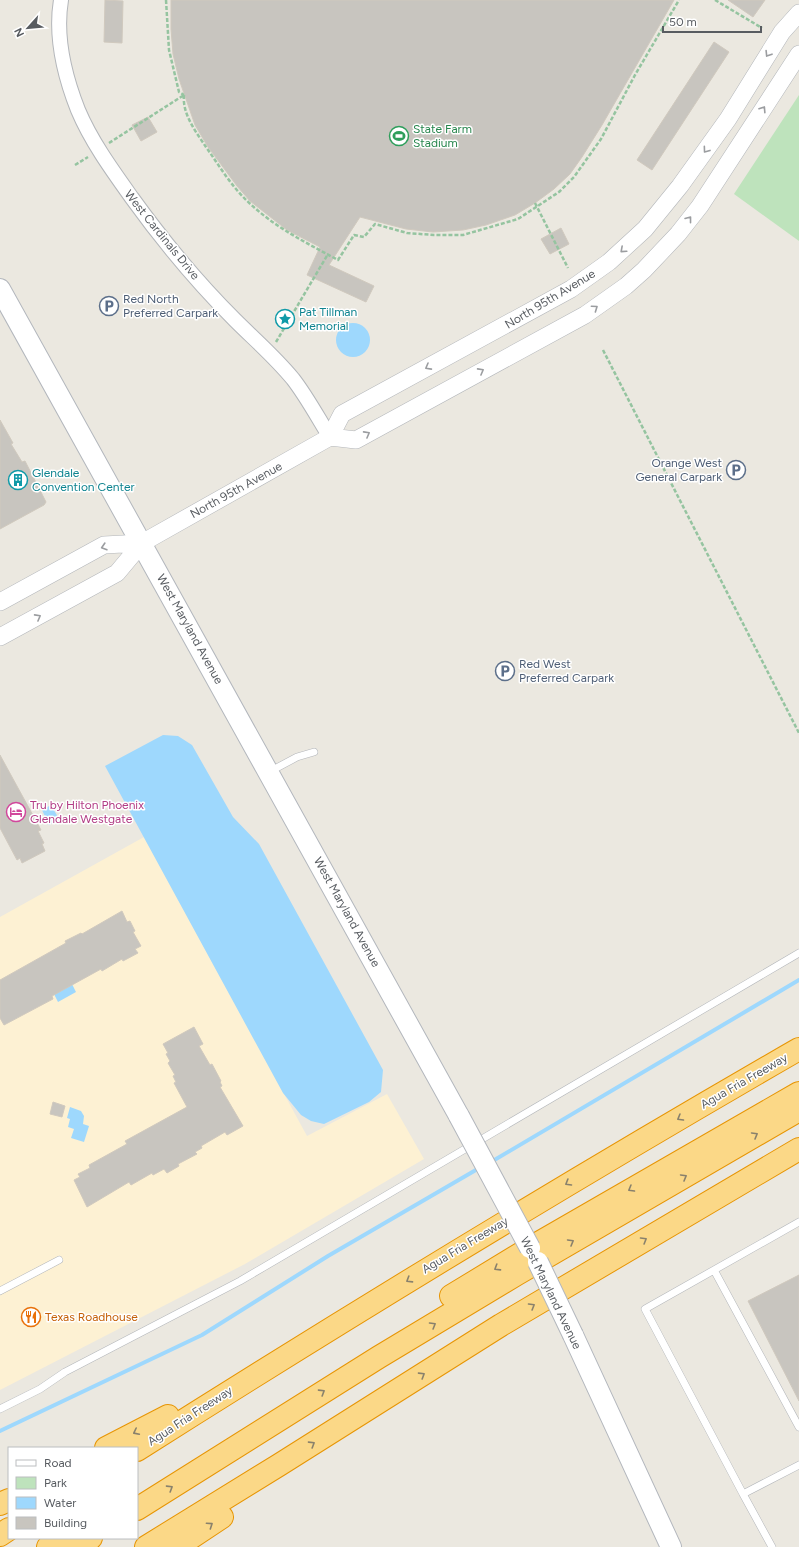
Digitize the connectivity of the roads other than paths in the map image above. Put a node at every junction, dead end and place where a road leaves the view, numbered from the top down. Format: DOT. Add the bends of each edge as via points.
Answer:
graph roads {
  1 [pos="61,0"];
  2 [pos="796,21"];
  3 [pos="799,54"];
  4 [pos="0,289"];
  5 [pos="330,438"];
  6 [pos="142,543"];
  7 [pos="0,602"];
  8 [pos="0,637"];
  9 [pos="314,752"];
  10 [pos="269,772"];
  11 [pos="799,953"];
  12 [pos="799,1049"];
  13 [pos="799,1093"];
  14 [pos="799,1110"];
  15 [pos="718,1148"];
  16 [pos="799,1149"];
  17 [pos="799,1222"];
  18 [pos="534,1255"];
  19 [pos="59,1260"];
  20 [pos="714,1270"];
  21 [pos="0,1291"];
  22 [pos="283,1357"];
  23 [pos="0,1409"];
  24 [pos="273,1414"];
  25 [pos="799,1427"];
  26 [pos="108,1447"];
  27 [pos="138,1449"];
  28 [pos="279,1465"];
  29 [pos="799,1465"];
  30 [pos="138,1490"];
  31 [pos="743,1494"];
  32 [pos="138,1508"];
  33 [pos="60,1539"];
  34 [pos="89,1539"];
  35 [pos="48,1547"];
  36 [pos="76,1547"];
  37 [pos="146,1547"];
  38 [pos="177,1547"];
  39 [pos="671,1547"];
  40 [pos="772,1547"];
  1 -- 5 [label="street, West Cardinals Drive" via="59,29 64,61 78,110 90,134 116,176 177,257 293,379"];
  2 -- 5 [label="street, North 95th Avenue, one-way" via="782,32 728,119 680,186 645,229 621,251 571,289 342,414"];
  5 -- 3 [label="street, one-way" via="356,440 585,315 626,286 663,250 700,206"];
  4 -- 6 [label="main road, West Maryland Avenue"];
  5 -- 6 [label="street, North 95th Avenue"];
  6 -- 7 [label="street, North 95th Avenue, one-way" via="104,545"];
  8 -- 6 [label="street, North 95th Avenue, one-way" via="117,574"];
  6 -- 10 [label="main road, West Maryland Avenue"];
  9 -- 10 [label="lane" via="297,757"];
  10 -- 18 [label="main road, West Maryland Avenue, bridge"];
  11 -- 23 [label="lane" via="247,1278 65,1372 40,1389"];
  12 -- 22 [label="highway, Agua Fria Freeway, one-way" via="584,1174"];
  13 -- 15 [label="highway"];
  15 -- 14 [label="highway, one-way"];
  15 -- 18 [label="highway"];
  28 -- 16 [label="highway, one-way" via="501,1325"];
  17 -- 20 [label="lane"];
  18 -- 24 [label="highway" via="379,1357"];
  18 -- 39 [label="main road, West Maryland Avenue, bridge"];
  19 -- 21 [label="lane"];
  20 -- 25 [label="lane"];
  20 -- 31 [label="lane" via="645,1309"];
  22 -- 26 [label="highway, one-way"];
  22 -- 27 [label="highway, Agua Fria Freeway"];
  24 -- 30 [label="highway"];
  32 -- 24 [label="highway, one-way"];
  28 -- 37 [label="highway"];
  38 -- 28 [label="highway, one-way" via="233,1510"];
  29 -- 31 [label="lane"];
  31 -- 40 [label="lane"];
  33 -- 35 [label="highway"];
  34 -- 36 [label="highway"];
}
